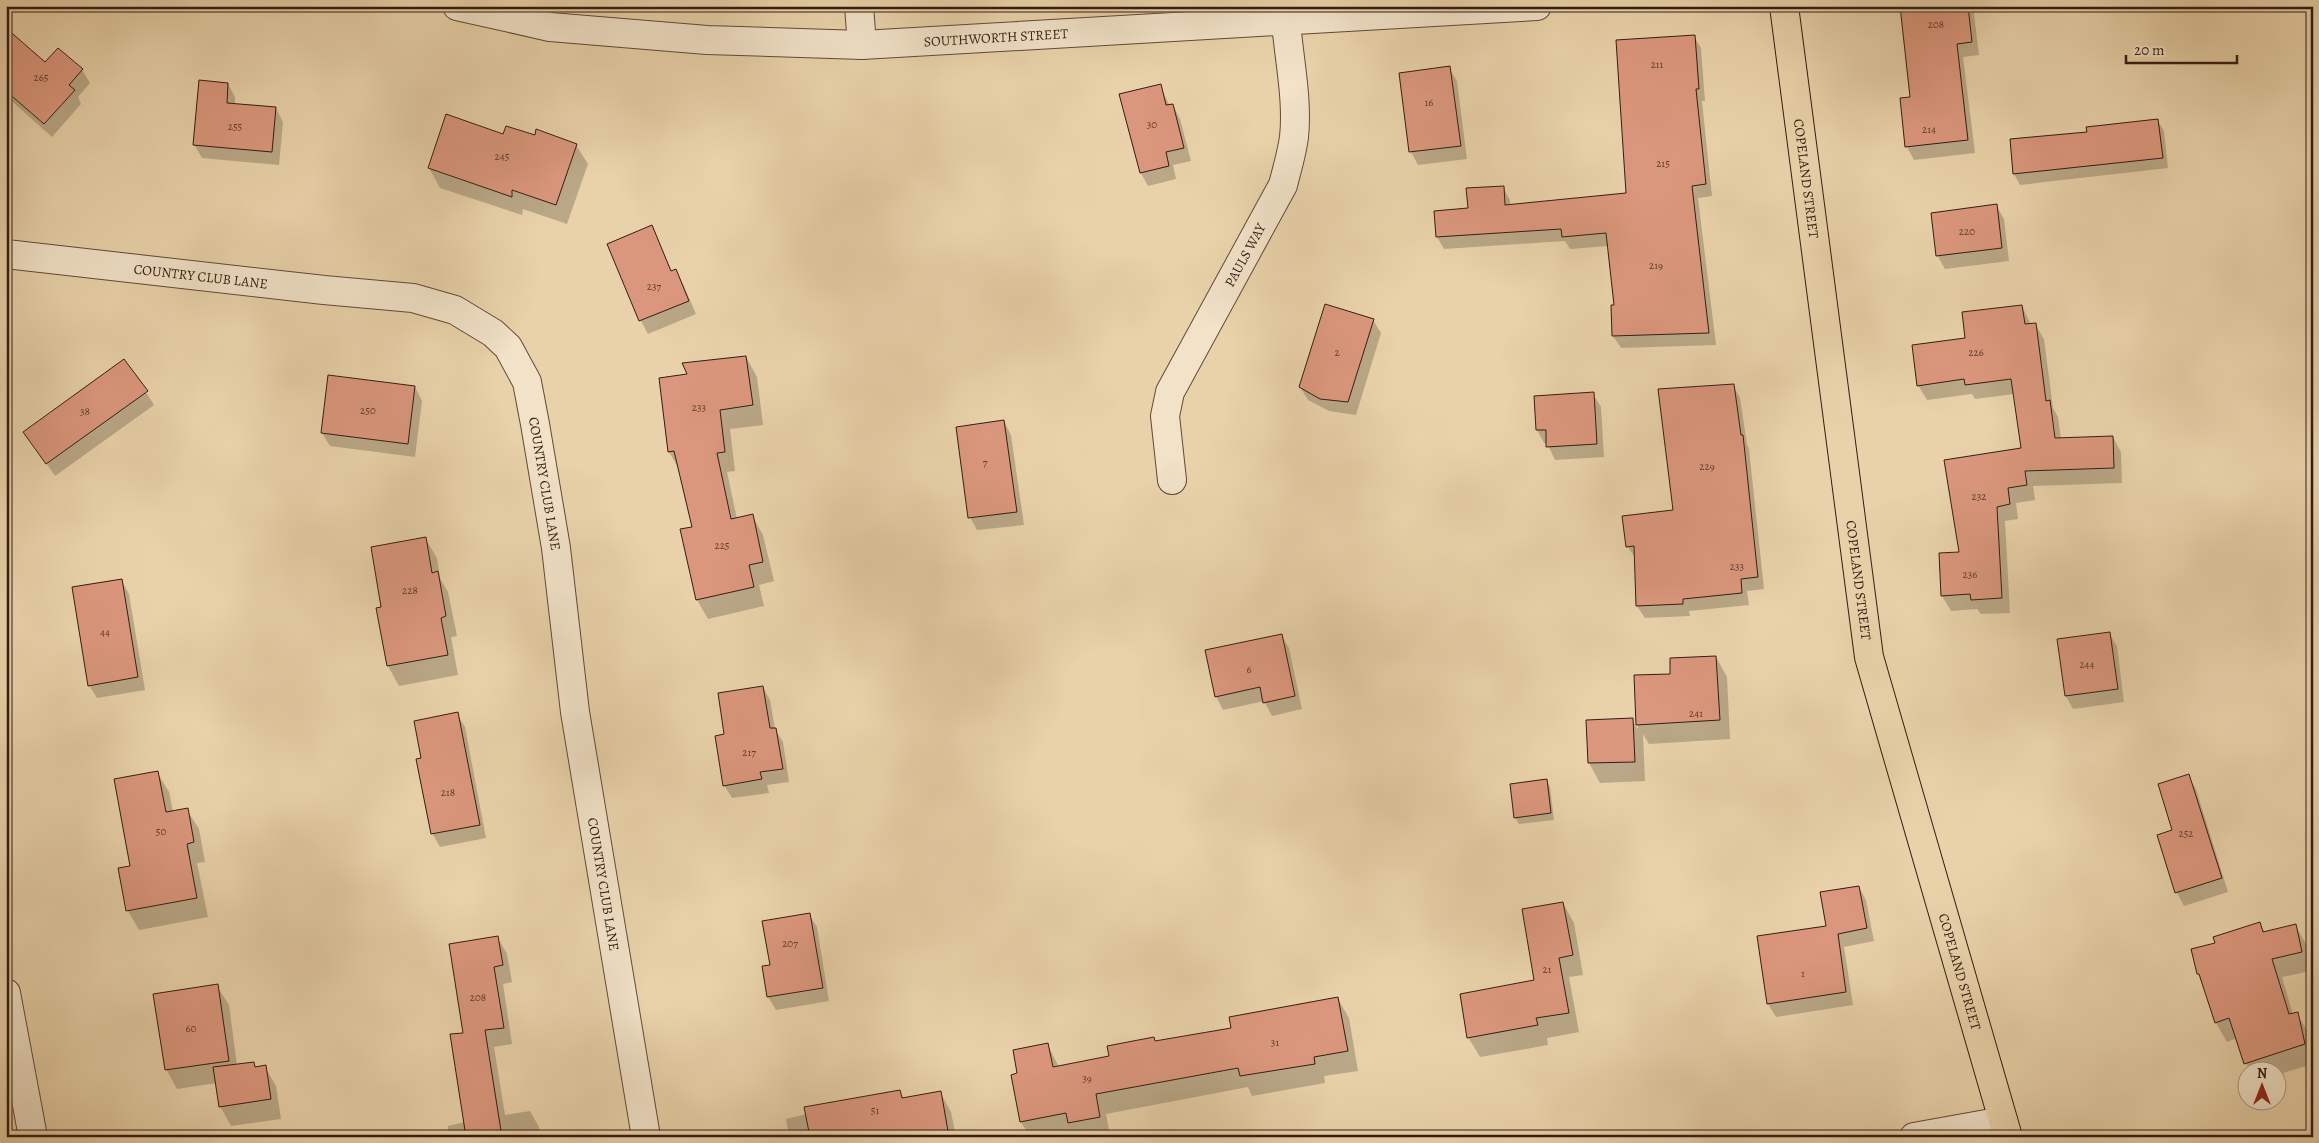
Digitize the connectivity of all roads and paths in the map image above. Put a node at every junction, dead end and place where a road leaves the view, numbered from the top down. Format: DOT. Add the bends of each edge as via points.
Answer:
graph roads {
  1 [pos="457,6"];
  2 [pos="859,6"];
  3 [pos="1537,6"];
  4 [pos="1784,6"];
  5 [pos="1286,22"];
  6 [pos="862,45"];
  7 [pos="6,254"];
  8 [pos="1172,480"];
  9 [pos="6,993"];
  10 [pos="2006,1129"];
  11 [pos="33,1137"];
  12 [pos="646,1137"];
  13 [pos="1914,1137"];
  1 -- 6 [label="street, SOUTHWORTH STREET" via="550,27 707,40"];
  2 -- 6 [label="street"];
  3 -- 5 [label="street, SOUTHWORTH STREET"];
  4 -- 10 [label="main road, COPELAND STREET" via="1869,657"];
  5 -- 6 [label="street, SOUTHWORTH STREET"];
  5 -- 8 [label="street, PAULS WAY" via="1294,113 1290,159 1283,186 1170,392 1165,416"];
  7 -- 12 [label="street, COUNTRY CLUB LANE" via="414,298 455,310 480,324 508,347 527,382 535,424 556,548 577,722"];
  9 -- 11 [label="street"];
  10 -- 13 [label="street"];
}
